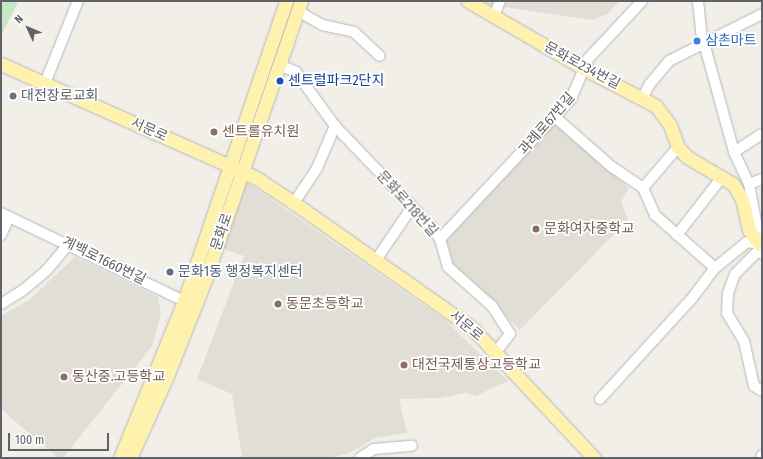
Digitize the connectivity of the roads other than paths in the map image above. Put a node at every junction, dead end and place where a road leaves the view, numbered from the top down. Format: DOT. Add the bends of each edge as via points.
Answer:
graph roads {
  1 [pos="78,1"];
  2 [pos="286,1"];
  3 [pos="468,1"];
  4 [pos="500,1"];
  5 [pos="642,1"];
  6 [pos="698,1"];
  7 [pos="300,6"];
  8 [pos="762,14"];
  9 [pos="494,16"];
  10 [pos="704,42"];
  11 [pos="380,56"];
  12 [pos="1,64"];
  13 [pos="279,65"];
  14 [pos="585,69"];
  15 [pos="44,83"];
  16 [pos="643,97"];
  17 [pos="555,117"];
  18 [pos="335,126"];
  19 [pos="762,134"];
  20 [pos="678,147"];
  21 [pos="734,152"];
  22 [pos="236,169"];
  23 [pos="722,177"];
  24 [pos="762,179"];
  25 [pos="749,184"];
  26 [pos="643,188"];
  27 [pos="294,203"];
  28 [pos="412,207"];
  29 [pos="5,215"];
  30 [pos="1,235"];
  31 [pos="677,235"];
  32 [pos="440,239"];
  33 [pos="70,244"];
  34 [pos="761,250"];
  35 [pos="376,260"];
  36 [pos="715,268"];
  37 [pos="184,301"];
  38 [pos="1,304"];
  39 [pos="192,314"];
  40 [pos="496,352"];
  41 [pos="762,391"];
  42 [pos="600,399"];
  43 [pos="412,446"];
  44 [pos="762,455"];
  45 [pos="120,458"];
  46 [pos="130,458"];
  47 [pos="360,458"];
  48 [pos="594,458"];
  49 [pos="761,458"];
  1 -- 15 [label="street"];
  2 -- 22 [label="main road, 문화로"];
  3 -- 9 [label="main road, 문화로234번길"];
  4 -- 9 [label="street"];
  5 -- 14 [label="street, 과례로67번길" via="588,59"];
  6 -- 10 [label="street"];
  7 -- 11 [label="street" via="322,25 354,32"];
  7 -- 13 [label="main road, 문화로"];
  8 -- 10 [label="street"];
  9 -- 14 [label="main road, 문화로234번길"];
  10 -- 16 [label="street" via="669,61 649,85"];
  10 -- 21 [label="street"];
  12 -- 15 [label="main road, 서문로"];
  13 -- 18 [label="street, 문화로218번길" via="296,72"];
  13 -- 22 [label="main road, 문화로"];
  14 -- 16 [label="main road, 문화로234번길"];
  14 -- 17 [label="street, 과례로67번길" via="571,99"];
  15 -- 22 [label="main road, 서문로"];
  16 -- 20 [label="main road, 문화로234번길" via="656,106 670,125"];
  17 -- 26 [label="street" via="612,167"];
  17 -- 32 [label="street, 과례로67번길"];
  18 -- 27 [label="street" via="317,168"];
  18 -- 28 [label="street, 문화로218번길"];
  19 -- 21 [label="street"];
  20 -- 23 [label="main road, 문화로234번길" via="700,166"];
  20 -- 26 [label="street"];
  21 -- 25 [label="street"];
  22 -- 27 [label="main road, 서문로"];
  22 -- 37 [label="main road, 문화로"];
  22 -- 39 [label="main road, 문화로"];
  23 -- 31 [label="street"];
  23 -- 34 [label="main road, 문화로234번길" via="733,184 742,199 749,230"];
  24 -- 25 [label="street"];
  25 -- 34 [label="street"];
  26 -- 31 [label="street" via="655,215"];
  27 -- 35 [label="main road, 서문로"];
  28 -- 32 [label="street, 문화로218번길"];
  28 -- 35 [label="street"];
  29 -- 30 [label="street, 계백로1660번길"];
  29 -- 33 [label="street, 계백로1660번길"];
  31 -- 36 [label="street"];
  32 -- 40 [label="street, 문화로218번길" via="448,267 492,306 510,334"];
  33 -- 37 [label="street, 계백로1660번길"];
  33 -- 38 [label="street" via="46,271"];
  34 -- 36 [label="street" via="747,242"];
  34 -- 41 [label="street" via="735,274 728,293 727,312 744,341 754,386"];
  35 -- 40 [label="main road, 서문로" via="452,313"];
  36 -- 42 [label="street" via="693,297"];
  37 -- 39 [label="street"];
  37 -- 45 [label="main road, 문화로"];
  39 -- 46 [label="main road, 문화로"];
  40 -- 48 [label="main road, 서문로"];
  43 -- 47 [label="street" via="374,449"];
  44 -- 49 [label="street"];
}
